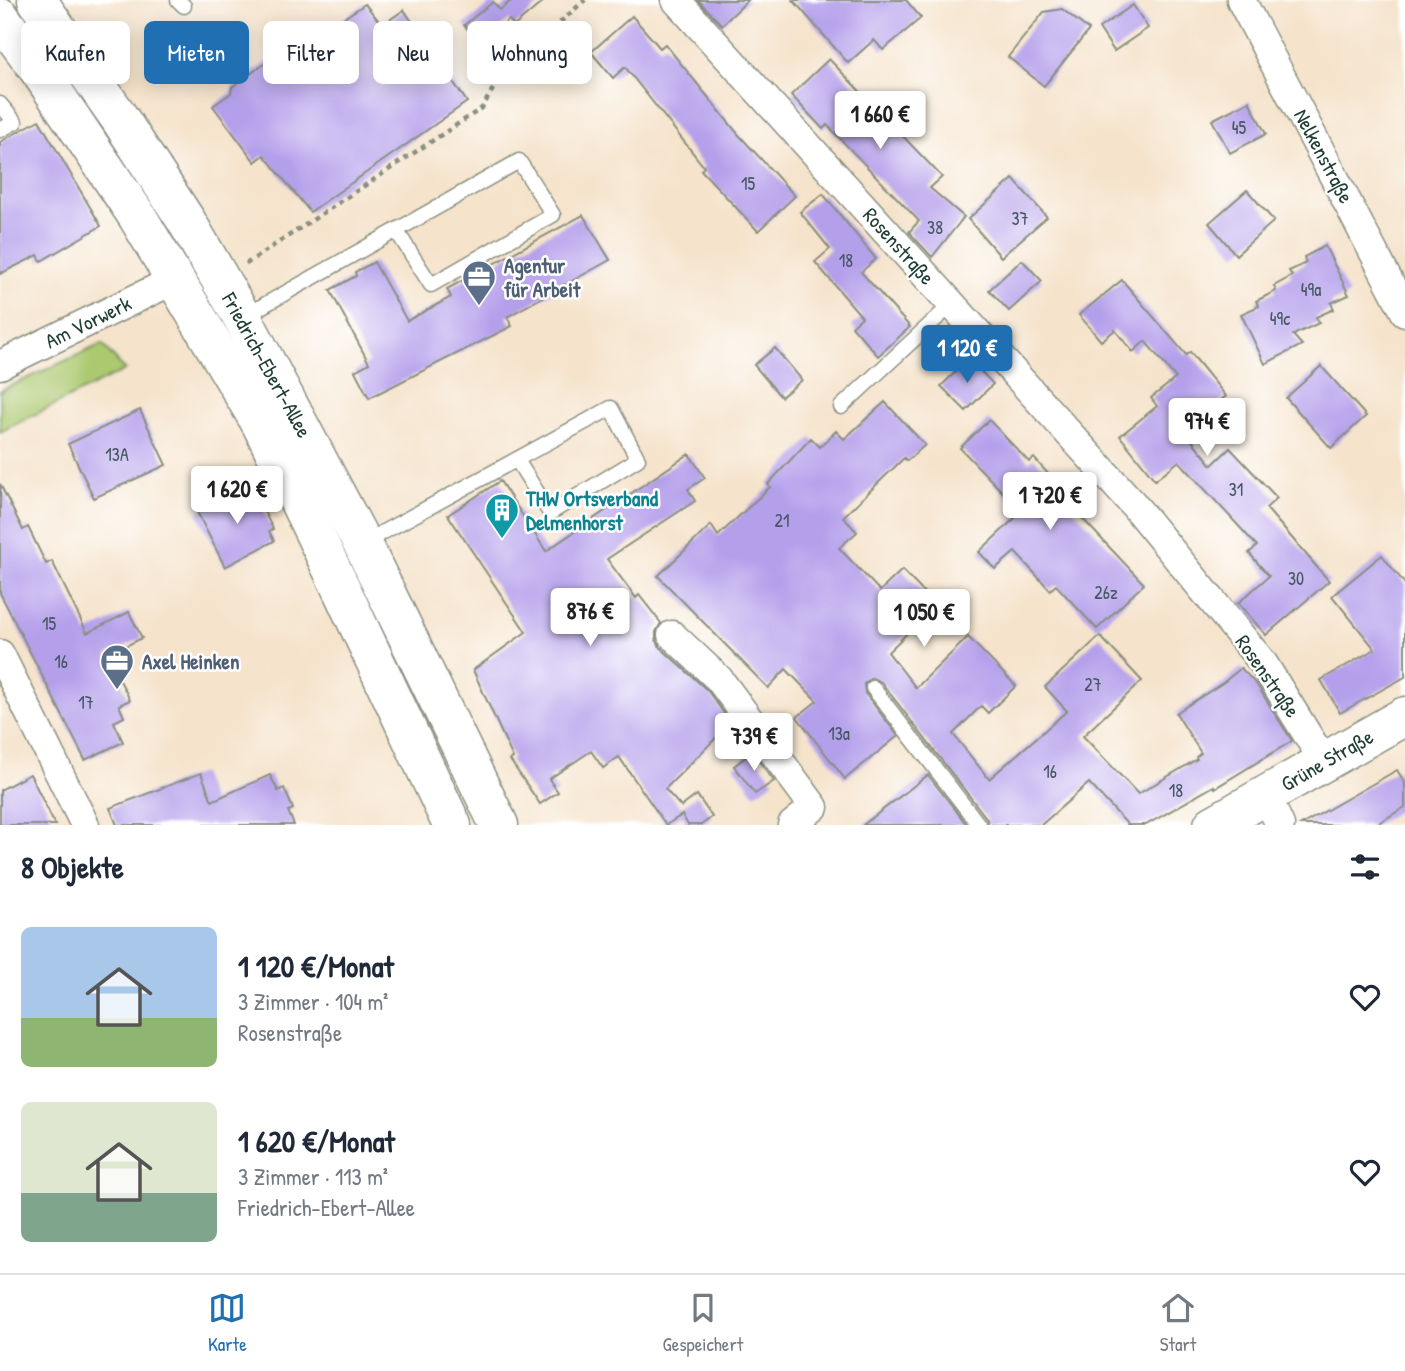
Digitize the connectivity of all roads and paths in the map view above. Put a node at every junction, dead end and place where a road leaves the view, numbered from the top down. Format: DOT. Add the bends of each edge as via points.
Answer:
graph roads {
  1 [pos="37,0"];
  2 [pos="585,0"];
  3 [pos="676,0"];
  4 [pos="1241,0"];
  5 [pos="0,18"];
  6 [pos="0,104"];
  7 [pos="0,130"];
  8 [pos="396,230"];
  9 [pos="176,279"];
  10 [pos="221,281"];
  11 [pos="951,305"];
  12 [pos="1405,312"];
  13 [pos="242,317"];
  14 [pos="0,365"];
  15 [pos="841,407"];
  16 [pos="517,460"];
  17 [pos="362,543"];
  18 [pos="672,635"];
  19 [pos="0,655"];
  20 [pos="873,688"];
  21 [pos="1405,716"];
  22 [pos="1323,760"];
  23 [pos="1273,810"];
  24 [pos="85,825"];
  25 [pos="452,825"];
  26 [pos="499,825"];
  27 [pos="792,825"];
  28 [pos="979,825"];
  29 [pos="1213,825"];
  1 -- 10 [label="main road, Friedrich-Ebert-Allee" via="118,116"];
  2 -- 10 [label="path" via="501,75 482,108"];
  3 -- 11 [label="street, Rosenstraße"];
  4 -- 12 [label="street, Nelkenstraße"];
  5 -- 9 [label="main road, Friedrich-Ebert-Allee"];
  6 -- 7 [label="lane" via="15,122"];
  8 -- 8 [label="lane" via="519,161 553,215 431,285"];
  8 -- 13 [label="lane"];
  9 -- 14 [label="street, Am Vorwerk"];
  9 -- 25 [label="main road, Friedrich-Ebert-Allee" via="261,424"];
  10 -- 13 [label="main road, Friedrich-Ebert-Allee"];
  11 -- 15 [label="lane"];
  11 -- 22 [label="street, Rosenstraße" via="1133,504 1263,663"];
  13 -- 17 [label="main road, Friedrich-Ebert-Allee"];
  16 -- 16 [label="lane" via="611,408 639,459 550,513"];
  16 -- 17 [label="lane"];
  17 -- 26 [label="main road, Friedrich-Ebert-Allee"];
  18 -- 27 [label="street" via="719,679 814,807"];
  19 -- 24 [label="street"];
  20 -- 28 [label="lane"];
  21 -- 22 [label="main road, Grüne Straße"];
  22 -- 23 [label="main road, Grüne Straße"];
  23 -- 29 [label="main road, Grüne Straße"];
}
